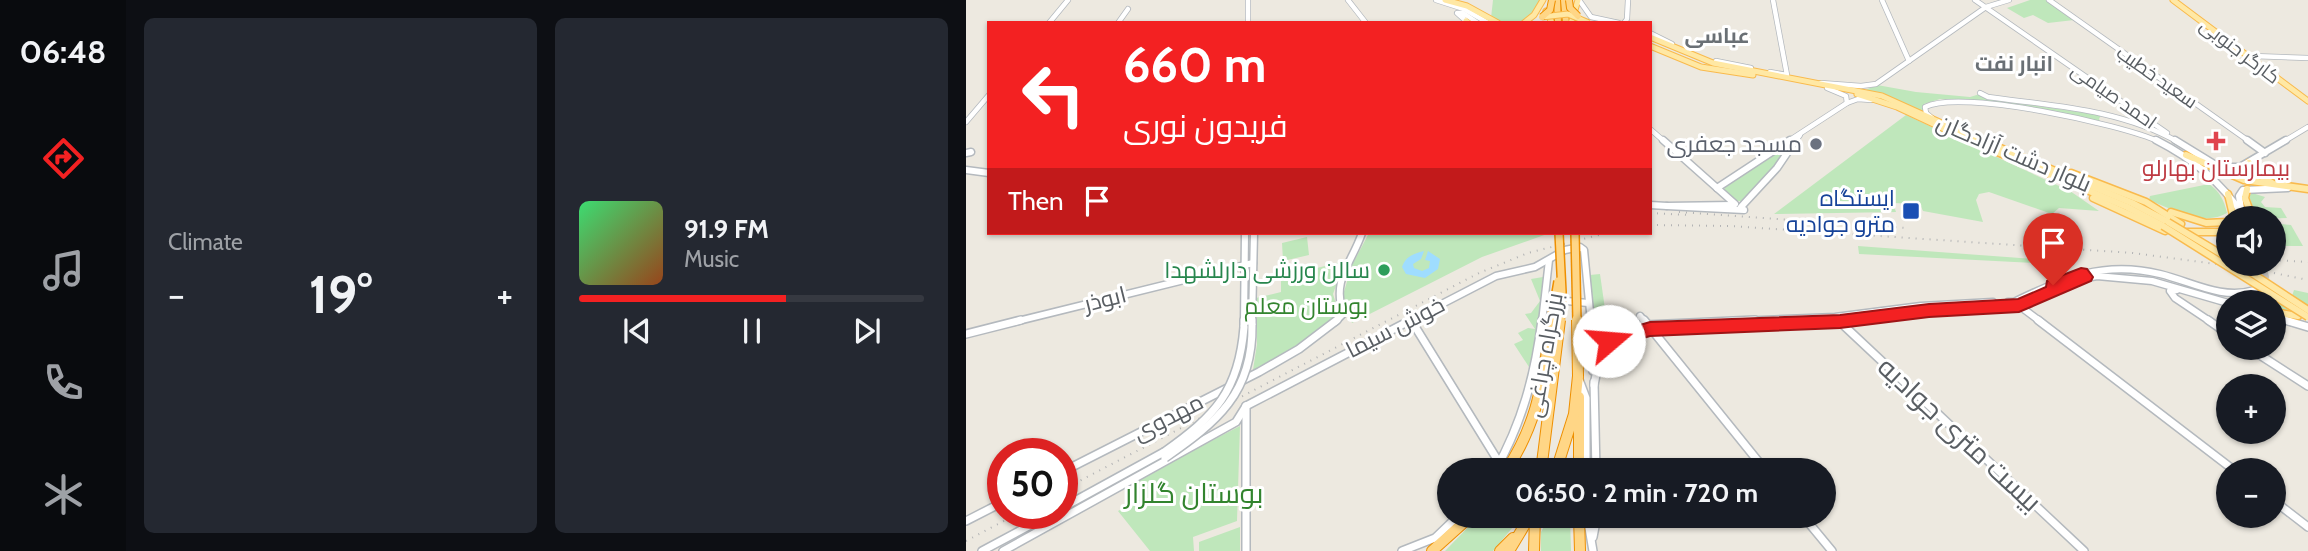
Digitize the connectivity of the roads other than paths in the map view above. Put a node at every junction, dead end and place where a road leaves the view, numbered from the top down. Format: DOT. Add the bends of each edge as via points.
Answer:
graph roads {
  1 [pos="1068,0"];
  2 [pos="1248,0"];
  3 [pos="1348,0"];
  4 [pos="1436,0"];
  5 [pos="1447,0"];
  6 [pos="1544,0"];
  7 [pos="1552,0"];
  8 [pos="1557,0"];
  9 [pos="1567,0"];
  10 [pos="1579,0"];
  11 [pos="1628,0"];
  12 [pos="1773,0"];
  13 [pos="1882,0"];
  14 [pos="1975,0"];
  15 [pos="2008,0"];
  16 [pos="2049,0"];
  17 [pos="2175,0"];
  18 [pos="1986,7"];
  19 [pos="1128,9"];
  20 [pos="1542,17"];
  21 [pos="1586,20"];
  22 [pos="1051,21"];
  23 [pos="1119,21"];
  24 [pos="1248,21"];
  25 [pos="1364,21"];
  26 [pos="1467,21"];
  27 [pos="1480,21"];
  28 [pos="1494,21"];
  29 [pos="1526,21"];
  30 [pos="1535,21"];
  31 [pos="1551,21"];
  32 [pos="1558,21"];
  33 [pos="1568,21"];
  34 [pos="1569,21"];
  35 [pos="1606,21"];
  36 [pos="1624,21"];
  37 [pos="2206,24"];
  38 [pos="1652,41"];
  39 [pos="1652,41"];
  40 [pos="1652,41"];
  41 [pos="2253,56"];
  42 [pos="2308,58"];
  43 [pos="1700,61"];
  44 [pos="1716,61"];
  45 [pos="1909,61"];
  46 [pos="1732,67"];
  47 [pos="1763,70"];
  48 [pos="1751,73"];
  49 [pos="1821,83"];
  50 [pos="1827,88"];
  51 [pos="1980,93"];
  52 [pos="987,97"];
  53 [pos="2308,99"];
  54 [pos="1878,101"];
  55 [pos="1847,103"];
  56 [pos="2119,118"];
  57 [pos="966,122"];
  58 [pos="1946,125"];
  59 [pos="2308,127"];
  60 [pos="1652,131"];
  61 [pos="2128,131"];
  62 [pos="1801,133"];
  63 [pos="2183,144"];
  64 [pos="1780,147"];
  65 [pos="1790,152"];
  66 [pos="2265,153"];
  67 [pos="2186,155"];
  68 [pos="2018,160"];
  69 [pos="2249,163"];
  70 [pos="2219,167"];
  71 [pos="966,170"];
  72 [pos="987,173"];
  73 [pos="2228,177"];
  74 [pos="1717,188"];
  75 [pos="2293,188"];
  76 [pos="2247,189"];
  77 [pos="2308,189"];
  78 [pos="2228,194"];
  79 [pos="2144,202"];
  80 [pos="1652,205"];
  81 [pos="2231,206"];
  82 [pos="2248,206"];
  83 [pos="1738,207"];
  84 [pos="2216,224"];
  85 [pos="2166,226"];
  86 [pos="2216,231"];
  87 [pos="1245,235"];
  88 [pos="1254,235"];
  89 [pos="1361,235"];
  90 [pos="1559,235"];
  91 [pos="1575,235"];
  92 [pos="1254,242"];
  93 [pos="1245,244"];
  94 [pos="2216,252"];
  95 [pos="1549,260"];
  96 [pos="1254,263"];
  97 [pos="1245,265"];
  98 [pos="1534,268"];
  99 [pos="1559,274"];
  100 [pos="1547,275"];
  101 [pos="2083,275"];
  102 [pos="2108,275"];
  103 [pos="2256,276"];
  104 [pos="2172,278"];
  105 [pos="2182,290"];
  106 [pos="2216,290"];
  107 [pos="1545,299"];
  108 [pos="2216,300"];
  109 [pos="1588,303"];
  110 [pos="2017,303"];
  111 [pos="2308,310"];
  112 [pos="2286,315"];
  113 [pos="1640,316"];
  114 [pos="2298,316"];
  115 [pos="2308,317"];
  116 [pos="1410,318"];
  117 [pos="1838,319"];
  118 [pos="2286,319"];
  119 [pos="1248,326"];
  120 [pos="2216,326"];
  121 [pos="1648,327"];
  122 [pos="2308,327"];
  123 [pos="1604,333"];
  124 [pos="966,334"];
  125 [pos="1592,340"];
  126 [pos="1609,341"];
  127 [pos="2268,360"];
  128 [pos="1578,376"];
  129 [pos="1594,385"];
  130 [pos="2308,386"];
  131 [pos="1246,406"];
  132 [pos="1236,422"];
  133 [pos="1246,422"];
  134 [pos="1165,455"];
  135 [pos="1495,458"];
  136 [pos="1505,458"];
  137 [pos="1510,458"];
  138 [pos="1543,458"];
  139 [pos="1560,458"];
  140 [pos="1579,458"];
  141 [pos="1586,458"];
  142 [pos="1596,458"];
  143 [pos="1755,458"];
  144 [pos="2218,458"];
  145 [pos="1078,464"];
  146 [pos="1078,500"];
  147 [pos="987,510"];
  148 [pos="2286,510"];
  149 [pos="966,521"];
  150 [pos="2308,527"];
  151 [pos="1445,528"];
  152 [pos="1458,528"];
  153 [pos="1521,528"];
  154 [pos="1523,528"];
  155 [pos="1535,528"];
  156 [pos="1579,528"];
  157 [pos="1590,528"];
  158 [pos="1595,528"];
  159 [pos="1813,528"];
  160 [pos="1023,529"];
  161 [pos="1593,539"];
  162 [pos="1534,546"];
  163 [pos="982,551"];
  164 [pos="998,551"];
  165 [pos="1003,551"];
  166 [pos="1246,551"];
  167 [pos="1402,551"];
  168 [pos="1432,551"];
  169 [pos="1500,551"];
  170 [pos="1509,551"];
  171 [pos="1580,551"];
  172 [pos="1593,551"];
  173 [pos="1832,551"];
  174 [pos="2084,551"];
  1 -- 22 [label="street"];
  2 -- 24 [label="street"];
  3 -- 25 [label="street"];
  4 -- 27 [label="street"];
  5 -- 28 [label="main road"];
  6 -- 29 [label="main road"];
  6 -- 31 [label="main road"];
  7 -- 20 [label="highway, bridge"];
  8 -- 32 [label="highway"];
  9 -- 21 [label="highway, bridge"];
  9 -- 33 [label="highway"];
  10 -- 34 [label="main road"];
  10 -- 35 [label="street" via="1591,17"];
  11 -- 36 [label="street"];
  12 -- 47 [label="street" via="1787,75"];
  13 -- 45 [label="street"];
  14 -- 18 [label="street, احمد صیامی"];
  15 -- 18 [label="street"];
  16 -- 66 [label="street, سعید خطیب"];
  17 -- 37 [label="main road, کارگر جنوبی"];
  18 -- 45 [label="street"];
  18 -- 63 [label="street, احمد صیامی"];
  19 -- 23 [label="street"];
  20 -- 21 [label="main road, bridge" via="1563,14"];
  20 -- 30 [label="main road"];
  26 -- 27 [label="street" via="1456,13"];
  37 -- 41 [label="main road, کارگر جنوبی"];
  37 -- 53 [label="main road, کارگر جنوبی"];
  38 -- 43 [label="main road"];
  39 -- 44 [label="street"];
  40 -- 48 [label="main road" via="1701,67"];
  41 -- 42 [label="street"];
  41 -- 53 [label="main road, کارگر جنوبی"];
  43 -- 46 [label="main road"];
  43 -- 48 [label="main road"];
  44 -- 46 [label="street"];
  44 -- 47 [label="street"];
  45 -- 49 [label="street" via="1876,84"];
  46 -- 48 [label="main road"];
  47 -- 48 [label="street"];
  48 -- 49 [label="main road, بلوار دشت آزادگان"];
  48 -- 50 [label="main road, بلوار دشت آزادگان"];
  49 -- 58 [label="main road, بلوار دشت آزادگان" via="1887,98"];
  50 -- 54 [label="main road, بلوار دشت آزادگان"];
  50 -- 55 [label="street" via="1846,96"];
  51 -- 56 [label="street"];
  52 -- 57 [label="street"];
  54 -- 55 [label="street"];
  54 -- 68 [label="main road, بلوار دشت آزادگان"];
  55 -- 62 [label="street"];
  56 -- 61 [label="street" via="2106,120"];
  56 -- 63 [label="street"];
  58 -- 61 [label="street" via="1926,113 1926,105 1937,101 2022,108"];
  58 -- 68 [label="main road, بلوار دشت آزادگان"];
  59 -- 66 [label="street"];
  60 -- 74 [label="street"];
  61 -- 67 [label="street"];
  62 -- 64 [label="street"];
  62 -- 65 [label="street"];
  63 -- 70 [label="street"];
  64 -- 65 [label="street"];
  64 -- 74 [label="street"];
  65 -- 83 [label="street"];
  66 -- 69 [label="street"];
  67 -- 73 [label="main road"];
  67 -- 78 [label="street"];
  68 -- 79 [label="main road" via="2050,166"];
  68 -- 85 [label="main road, بلوار دشت آزادگان" via="2137,205"];
  68 -- 85 [label="main road" via="2028,170"];
  69 -- 70 [label="street"];
  69 -- 75 [label="main road" via="2267,181"];
  70 -- 73 [label="street" via="2236,177"];
  71 -- 72 [label="street"];
  73 -- 75 [label="main road"];
  74 -- 83 [label="street"];
  75 -- 76 [label="street"];
  75 -- 77 [label="main road"];
  76 -- 78 [label="street" via="2239,196 2243,215"];
  76 -- 82 [label="main road"];
  78 -- 81 [label="main road"];
  79 -- 84 [label="main road"];
  79 -- 85 [label="main road" via="2181,224 2176,232"];
  80 -- 83 [label="street"];
  85 -- 86 [label="main road"];
  85 -- 94 [label="main road, bridge"];
  85 -- 115 [label="main road, bridge"];
  87 -- 93 [label="street"];
  88 -- 92 [label="street"];
  89 -- 145 [label="street, مهدوی" via="1336,296 1343,314 1340,321 1274,363"];
  90 -- 99 [label="highway, bridge"];
  91 -- 128 [label="highway, bridge"];
  92 -- 93 [label="street"];
  92 -- 96 [label="street"];
  93 -- 97 [label="street"];
  95 -- 98 [label="street, خوش سیما"];
  95 -- 100 [label="street"];
  95 -- 109 [label="street, خوش سیما" via="1565,249 1583,248"];
  96 -- 97 [label="street, ابوذر"];
  96 -- 119 [label="street"];
  97 -- 119 [label="street"];
  97 -- 124 [label="street, ابوذر"];
  98 -- 100 [label="street"];
  98 -- 116 [label="street, خوش سیما" via="1502,274"];
  99 -- 137 [label="highway, بزرگراه چراغی, bridge" via="1536,410 1523,444"];
  99 -- 138 [label="highway, bridge" via="1559,352"];
  100 -- 107 [label="street"];
  101 -- 102 [label="street"];
  101 -- 104 [label="street" via="2148,272"];
  101 -- 110 [label="street"];
  102 -- 104 [label="street"];
  102 -- 105 [label="street"];
  103 -- 111 [label="main road, bridge"];
  104 -- 106 [label="street"];
  105 -- 108 [label="street"];
  105 -- 120 [label="street" via="2170,292"];
  107 -- 109 [label="street"];
  107 -- 136 [label="street" via="1524,416"];
  109 -- 123 [label="street"];
  109 -- 125 [label="street"];
  110 -- 117 [label="street"];
  110 -- 144 [label="street"];
  112 -- 114 [label="main road"];
  113 -- 121 [label="street"];
  116 -- 131 [label="street, خوش سیما"];
  116 -- 135 [label="street"];
  117 -- 121 [label="street"];
  117 -- 174 [label="street, بیست متری جوادیه"];
  118 -- 122 [label="street"];
  119 -- 134 [label="street, bridge" via="1249,365 1236,394 1212,423"];
  121 -- 123 [label="street"];
  121 -- 126 [label="street"];
  121 -- 143 [label="street"];
  123 -- 125 [label="street" via="1595,334"];
  123 -- 126 [label="street"];
  125 -- 126 [label="street" via="1602,346"];
  125 -- 129 [label="street"];
  126 -- 129 [label="street"];
  127 -- 130 [label="street"];
  128 -- 139 [label="highway" via="1574,414"];
  128 -- 140 [label="highway"];
  128 -- 141 [label="street" via="1586,398"];
  129 -- 142 [label="street"];
  131 -- 132 [label="street"];
  131 -- 133 [label="street"];
  132 -- 133 [label="street"];
  132 -- 165 [label="street"];
  133 -- 166 [label="street"];
  134 -- 146 [label="street"];
  134 -- 164 [label="street"];
  147 -- 149 [label="street"];
  148 -- 150 [label="street"];
  151 -- 167 [label="street" via="1435,538"];
  152 -- 168 [label="highway"];
  153 -- 169 [label="highway"];
  154 -- 170 [label="highway"];
  155 -- 162 [label="highway"];
  156 -- 171 [label="highway"];
  157 -- 161 [label="street"];
  158 -- 161 [label="street"];
  159 -- 173 [label="street"];
  160 -- 163 [label="street"];
  161 -- 172 [label="street"];
}
